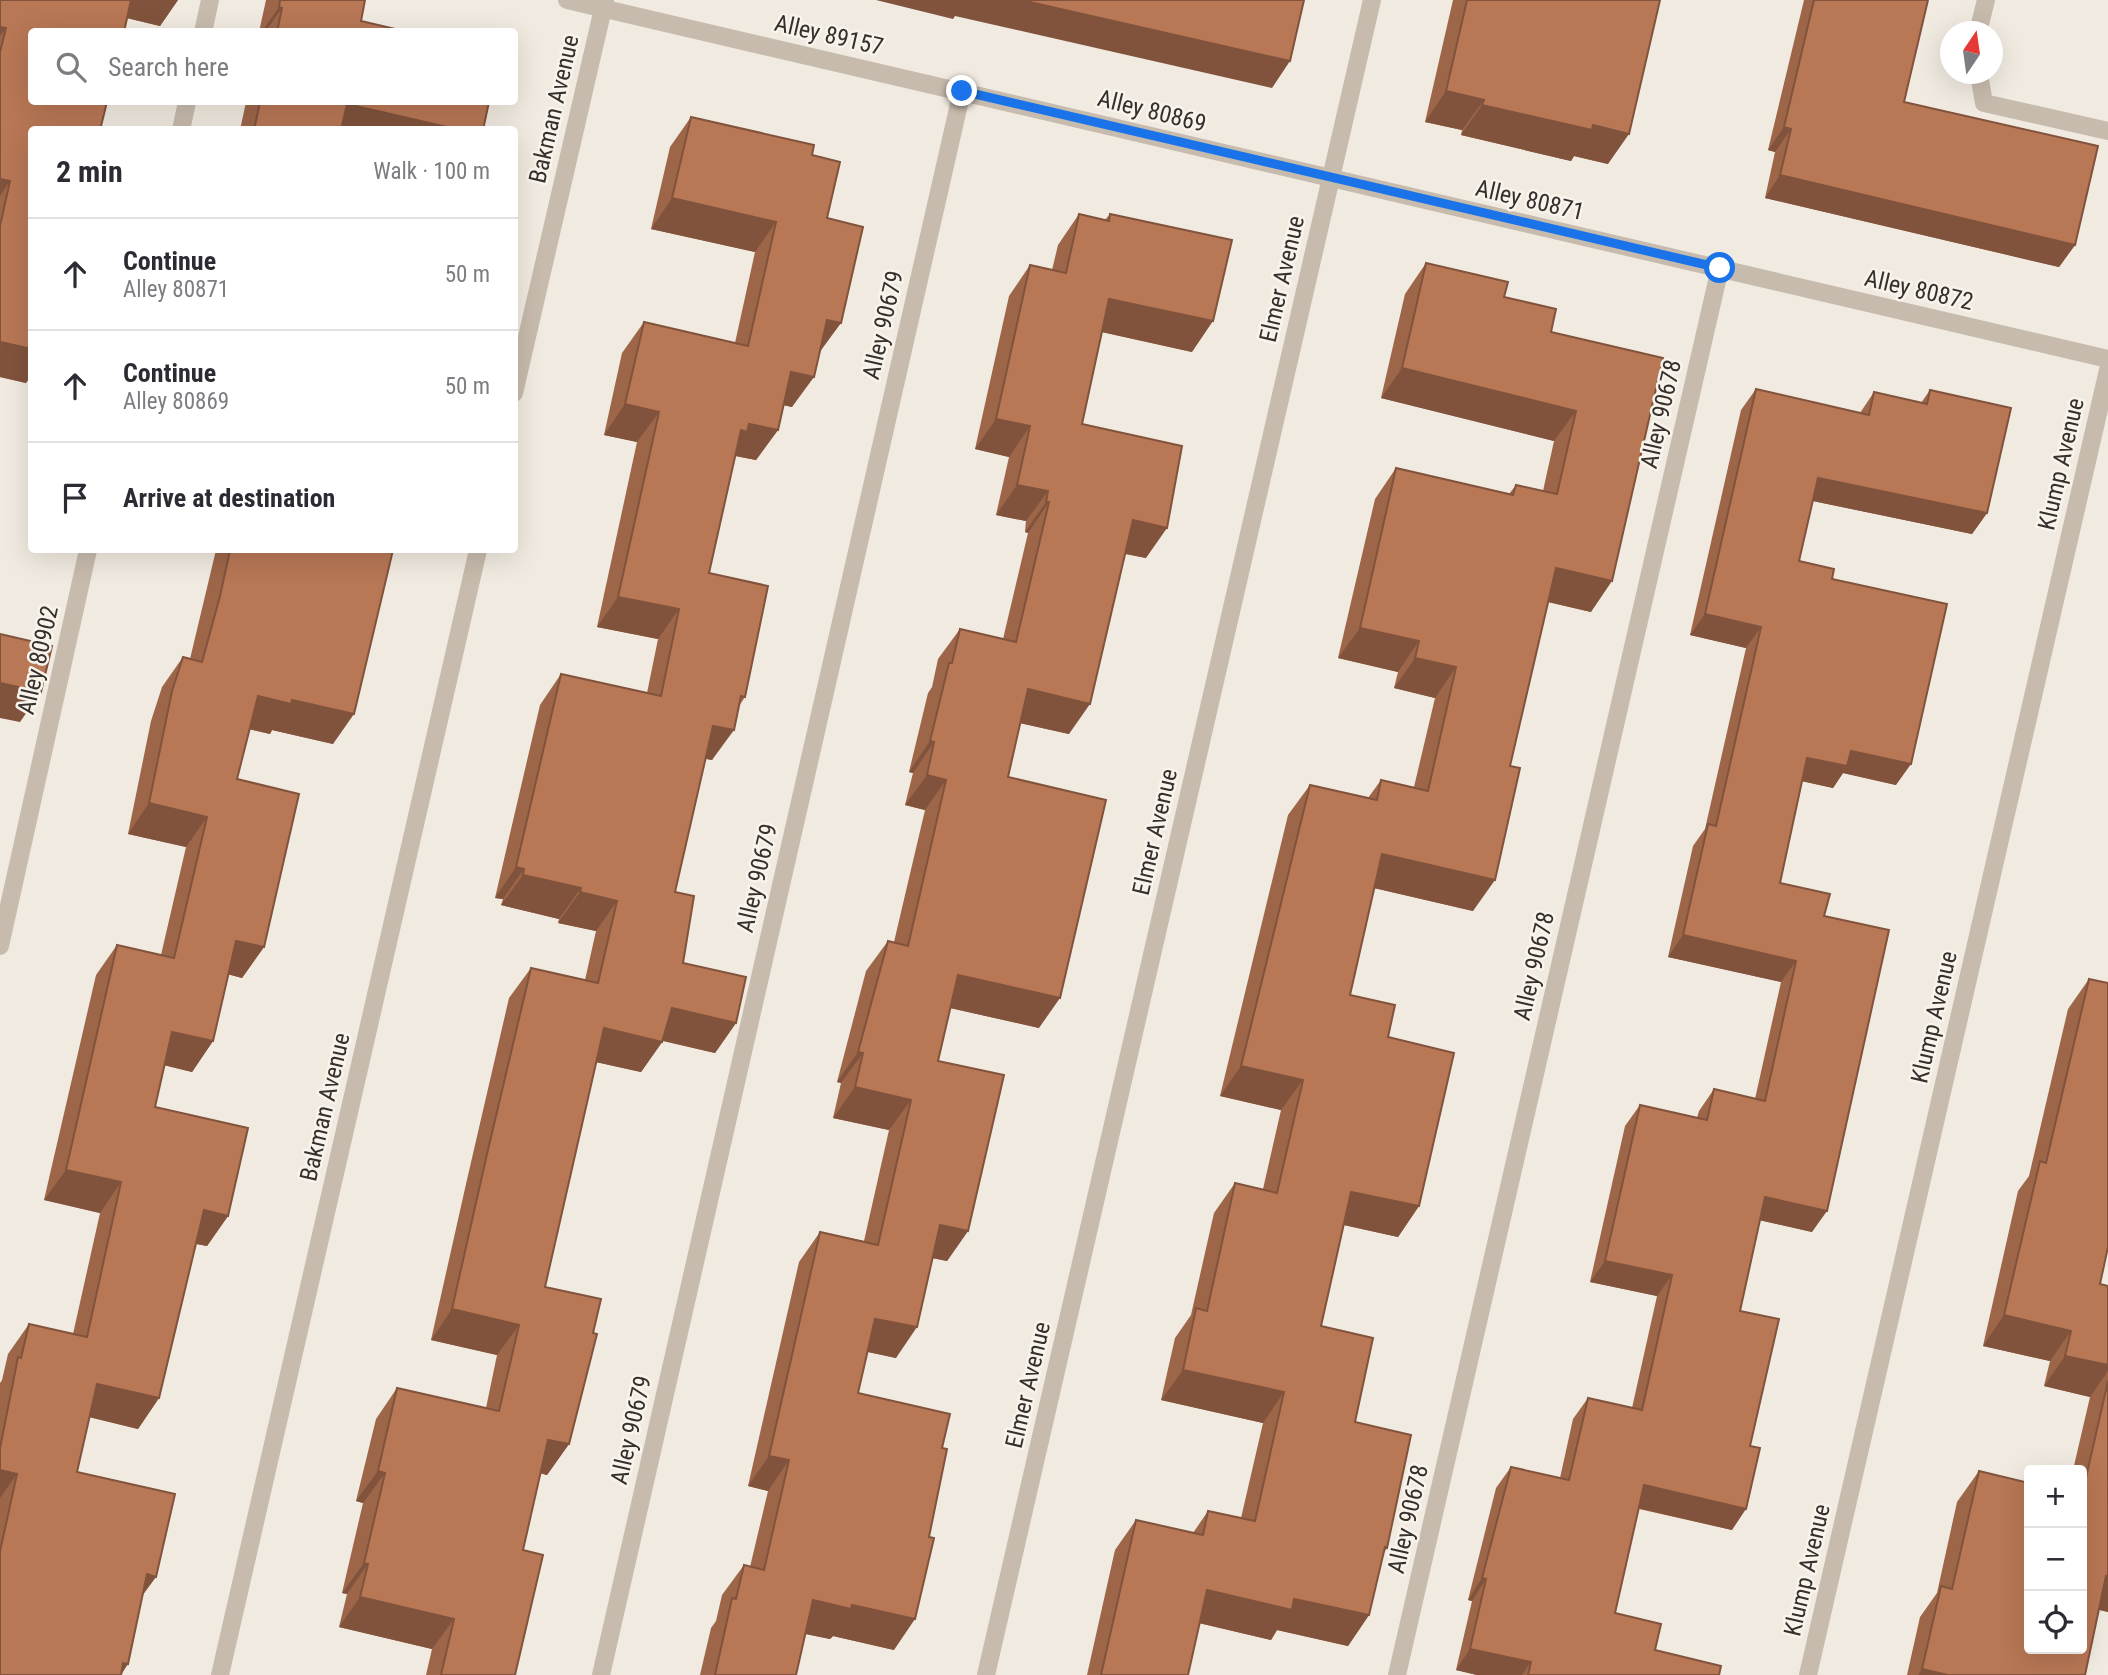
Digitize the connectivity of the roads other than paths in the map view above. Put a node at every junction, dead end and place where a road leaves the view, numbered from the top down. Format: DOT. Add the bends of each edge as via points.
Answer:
graph roads {
  1 [pos="210,0"];
  2 [pos="567,0"];
  3 [pos="1372,0"];
  4 [pos="1986,0"];
  5 [pos="604,4"];
  6 [pos="1981,21"];
  7 [pos="204,28"];
  8 [pos="1981,84"];
  9 [pos="962,91"];
  10 [pos="186,105"];
  11 [pos="182,126"];
  12 [pos="2108,131"];
  13 [pos="1330,179"];
  14 [pos="1720,268"];
  15 [pos="2108,359"];
  16 [pos="2108,370"];
  17 [pos="518,376"];
  18 [pos="87,553"];
  19 [pos="477,553"];
  20 [pos="0,946"];
  21 [pos="220,1675"];
  22 [pos="601,1675"];
  23 [pos="986,1675"];
  24 [pos="1397,1675"];
  25 [pos="1808,1675"];
  1 -- 7 [label="street"];
  2 -- 5 [label="street, Alley 89157"];
  3 -- 13 [label="street, Elmer Avenue"];
  4 -- 6 [label="street"];
  5 -- 9 [label="street, Alley 89157"];
  5 -- 17 [label="street, Bakman Avenue"];
  8 -- 12 [label="street" via="1984,103"];
  9 -- 13 [label="street, Alley 80869"];
  9 -- 22 [label="street, Alley 90679"];
  10 -- 11 [label="street"];
  13 -- 14 [label="street, Alley 80871"];
  13 -- 23 [label="street, Elmer Avenue"];
  14 -- 15 [label="street, Alley 80872"];
  14 -- 24 [label="street, Alley 90678"];
  16 -- 25 [label="street, Klump Avenue"];
  18 -- 20 [label="street, Alley 80902"];
  19 -- 21 [label="street, Bakman Avenue"];
}
